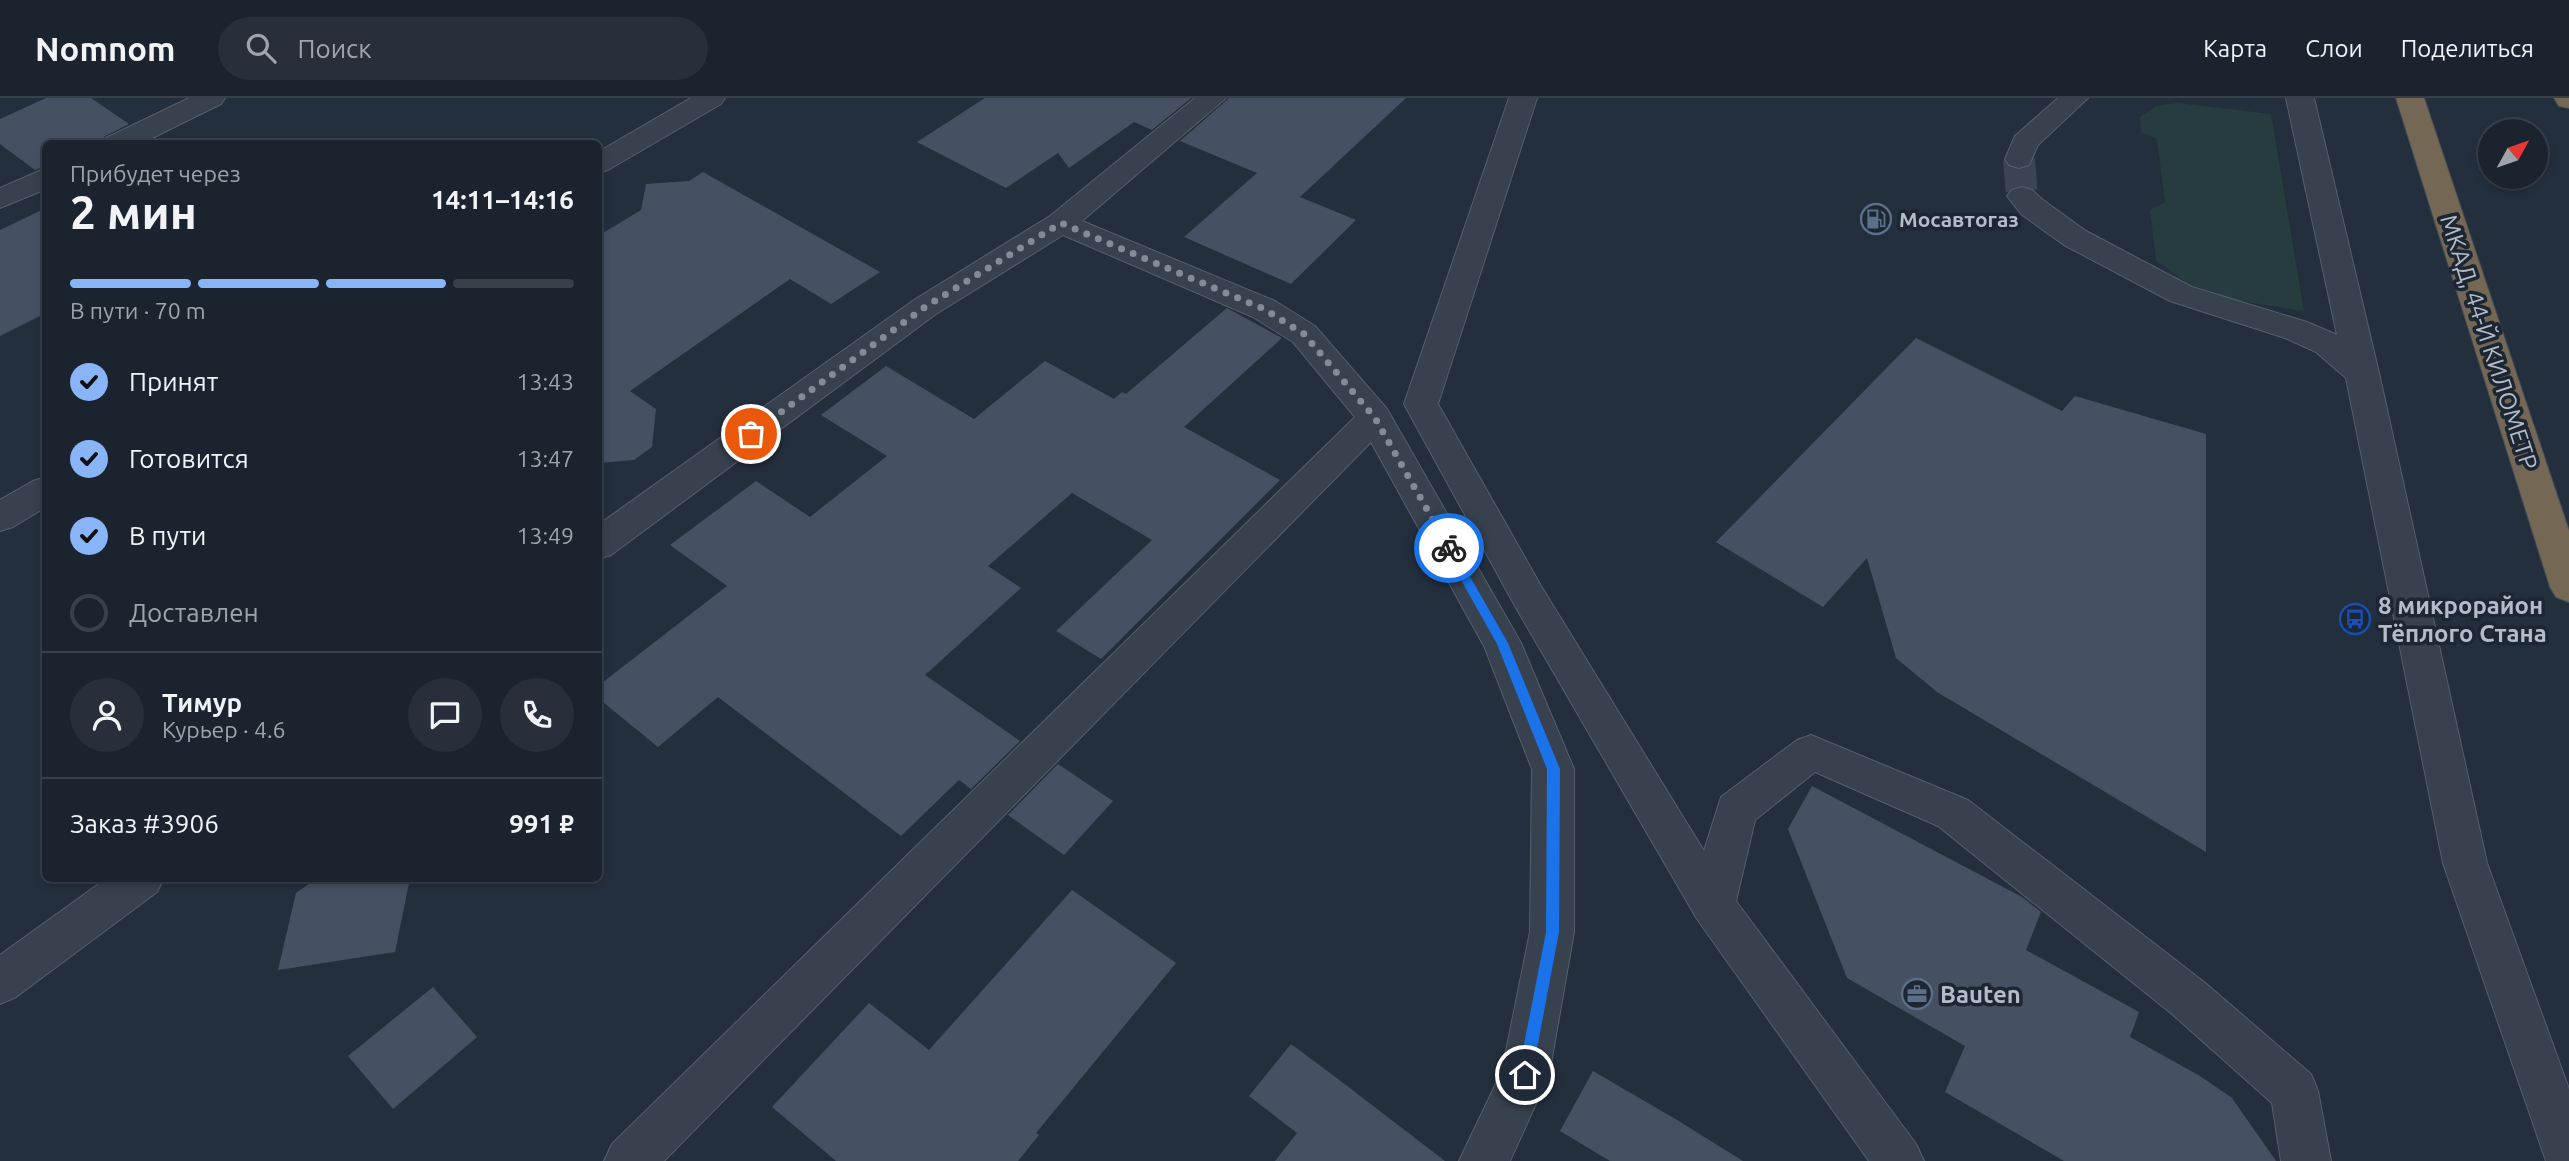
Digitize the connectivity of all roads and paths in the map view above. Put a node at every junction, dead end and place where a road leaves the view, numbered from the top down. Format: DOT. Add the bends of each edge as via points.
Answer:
graph roads {
  1 [pos="211,98"];
  2 [pos="711,98"];
  3 [pos="1212,98"];
  4 [pos="1524,98"];
  5 [pos="2074,98"];
  6 [pos="2300,98"];
  7 [pos="2393,98"];
  8 [pos="2410,98"];
  9 [pos="124,140"];
  10 [pos="2019,159"];
  11 [pos="602,162"];
  12 [pos="2435,178"];
  13 [pos="42,179"];
  14 [pos="2022,196"];
  15 [pos="0,199"];
  16 [pos="1061,223"];
  17 [pos="2362,373"];
  18 [pos="1375,418"];
  19 [pos="42,492"];
  20 [pos="0,517"];
  21 [pos="602,542"];
  22 [pos="2569,587"];
  23 [pos="137,882"];
  24 [pos="1713,905"];
  25 [pos="0,982"];
  26 [pos="2569,1156"];
  27 [pos="629,1161"];
  28 [pos="1485,1161"];
  29 [pos="1899,1161"];
  30 [pos="2306,1161"];
  1 -- 9 [label="street"];
  2 -- 11 [label="street"];
  3 -- 16 [label="street"];
  4 -- 24 [label="street" via="1421,404 1528,596"];
  5 -- 10 [label="street" via="2025,142"];
  6 -- 17 [label="street"];
  7 -- 12 [label="highway"];
  8 -- 12 [label="highway, МКАД, 44-Й КИЛОМЕТР"];
  12 -- 22 [label="highway, МКАД, 44-Й КИЛОМЕТР"];
  13 -- 15 [label="street"];
  14 -- 17 [label="street" via="2075,238 2181,294 2297,330 2328,344"];
  16 -- 18 [label="street" via="1264,309 1304,334"];
  16 -- 21 [label="street" via="925,307"];
  17 -- 26 [label="street" via="2465,863"];
  18 -- 27 [label="street"];
  18 -- 28 [label="street" via="1502,643 1553,769 1552,932 1525,1075"];
  19 -- 20 [label="street"];
  23 -- 25 [label="street"];
  24 -- 29 [label="street"];
  24 -- 30 [label="street" via="1736,810 1811,752 1953,813 2188,998 2294,1091"];
}
